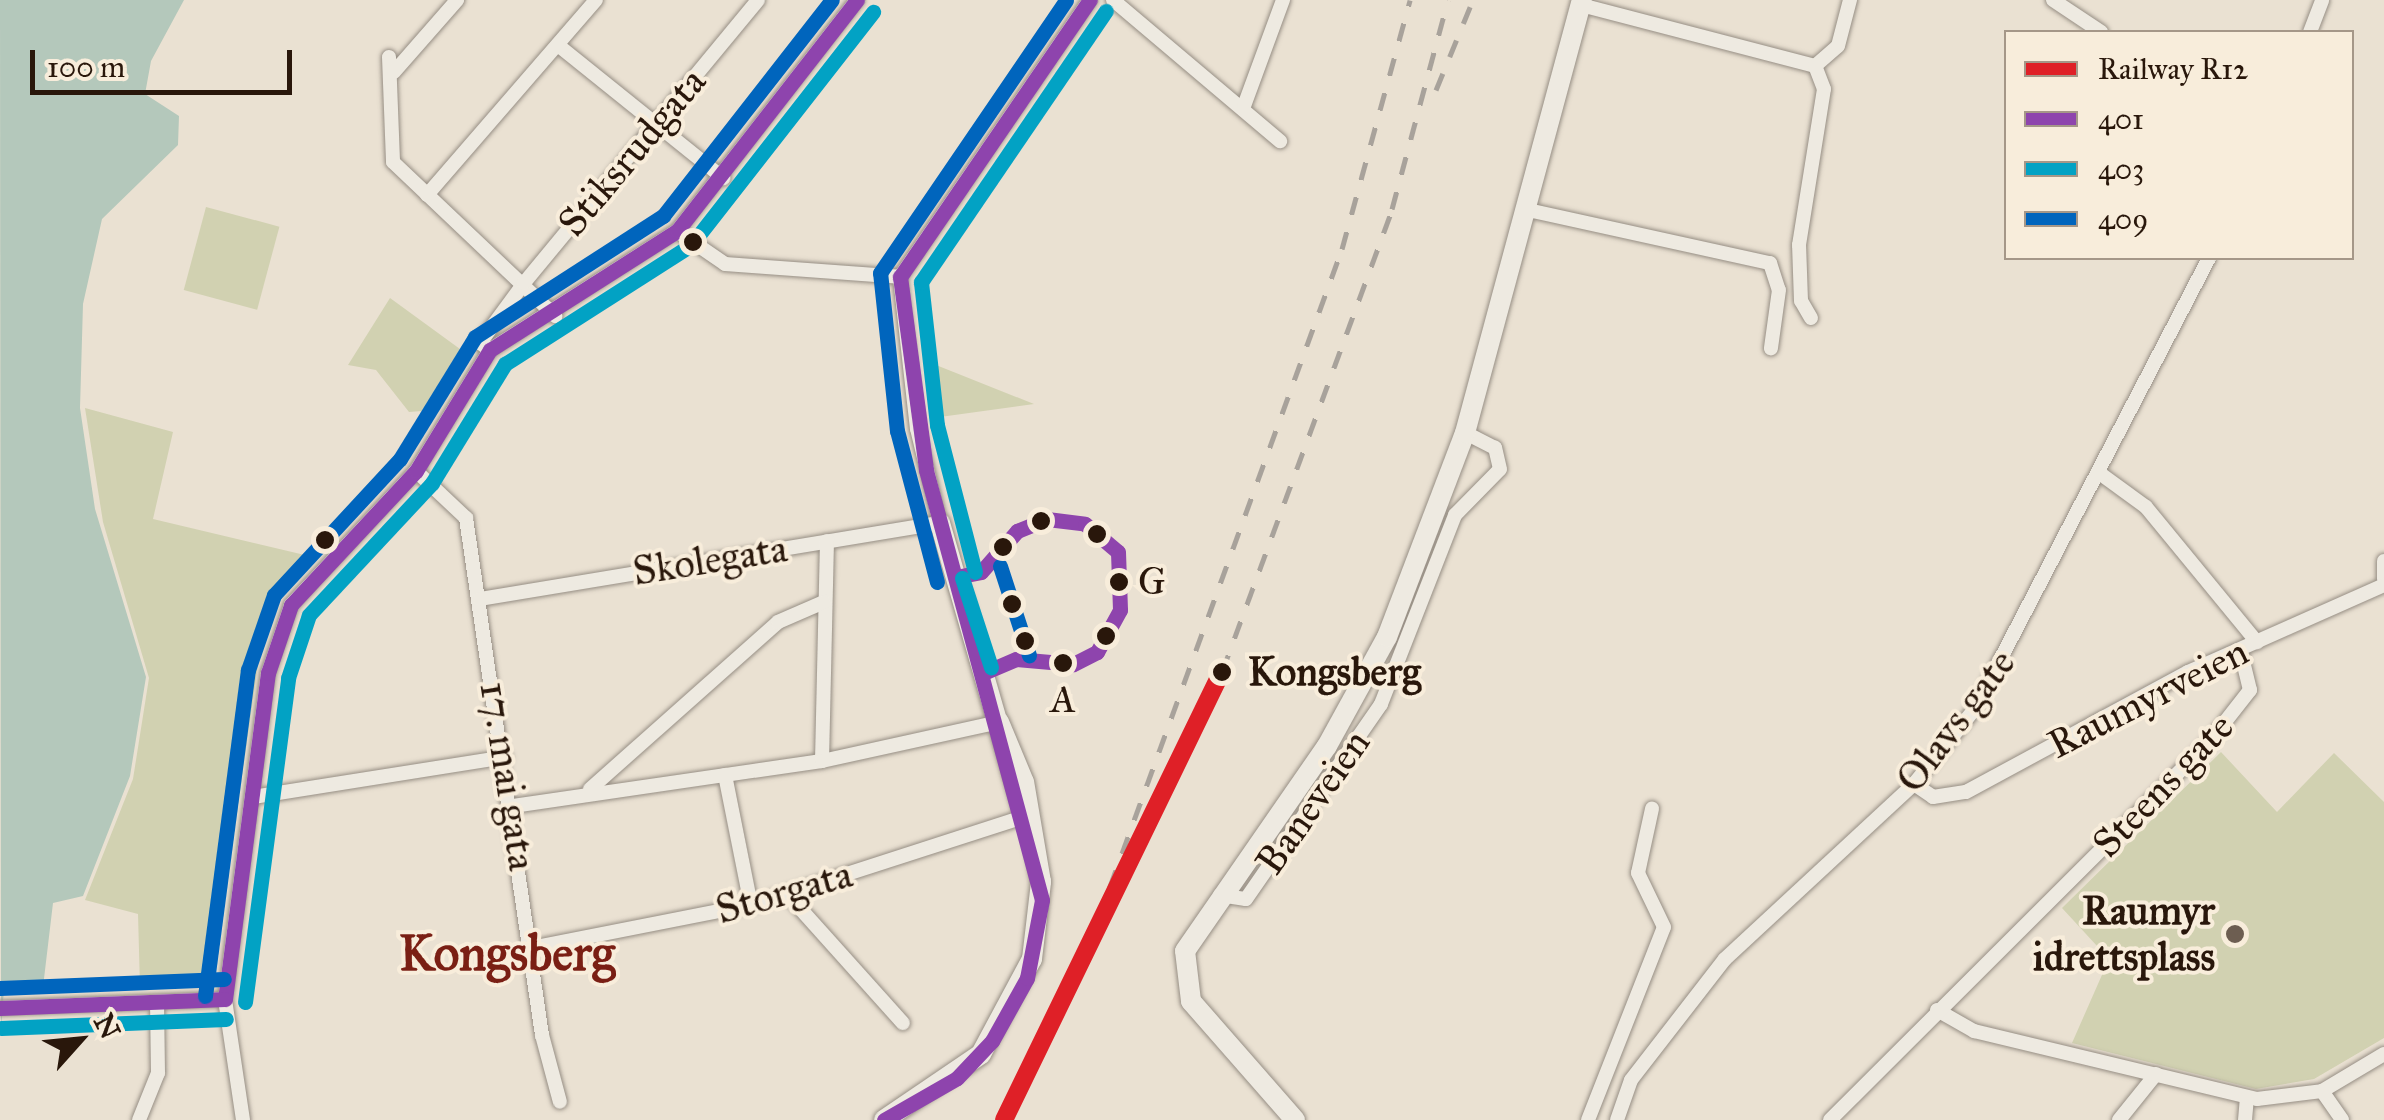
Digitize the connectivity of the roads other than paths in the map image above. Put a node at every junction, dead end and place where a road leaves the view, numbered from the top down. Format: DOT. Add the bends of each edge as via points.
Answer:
graph roads {
  1 [pos="457,0"];
  2 [pos="596,0"];
  3 [pos="758,0"];
  4 [pos="857,0"];
  5 [pos="1090,0"];
  6 [pos="1283,0"];
  7 [pos="1850,0"];
  8 [pos="2053,0"];
  9 [pos="2322,0"];
  10 [pos="1118,1"];
  11 [pos="1582,3"];
  12 [pos="2099,30"];
  13 [pos="2311,30"];
  14 [pos="558,46"];
  15 [pos="1815,66"];
  16 [pos="1244,106"];
  17 [pos="655,124"];
  18 [pos="1280,141"];
  19 [pos="723,178"];
  20 [pos="427,195"];
  21 [pos="1528,210"];
  22 [pos="677,231"];
  23 [pos="2208,260"];
  24 [pos="900,277"];
  25 [pos="524,283"];
  26 [pos="555,316"];
  27 [pos="1812,318"];
  28 [pos="1771,348"];
  29 [pos="490,350"];
  30 [pos="1465,433"];
  31 [pos="416,471"];
  32 [pos="2098,472"];
  33 [pos="940,523"];
  34 [pos="827,541"];
  35 [pos="2384,561"];
  36 [pos="2384,582"];
  37 [pos="480,599"];
  38 [pos="824,602"];
  39 [pos="2257,642"];
  40 [pos="2240,649"];
  41 [pos="999,722"];
  42 [pos="505,757"];
  43 [pos="822,761"];
  44 [pos="726,774"];
  45 [pos="1914,784"];
  46 [pos="590,789"];
  47 [pos="254,798"];
  48 [pos="513,806"];
  49 [pos="1652,809"];
  50 [pos="1026,816"];
  51 [pos="788,895"];
  52 [pos="1220,895"];
  53 [pos="751,906"];
  54 [pos="536,947"];
  55 [pos="225,1000"];
  56 [pos="157,1002"];
  57 [pos="4,1008"];
  58 [pos="1938,1010"];
  59 [pos="903,1024"];
  60 [pos="2384,1054"];
  61 [pos="2156,1074"];
  62 [pos="2322,1091"];
  63 [pos="2247,1098"];
  64 [pos="560,1102"];
  65 [pos="139,1120"];
  66 [pos="243,1120"];
  67 [pos="884,1120"];
  68 [pos="1295,1120"];
  69 [pos="1588,1120"];
  70 [pos="1617,1120"];
  71 [pos="1830,1120"];
  72 [pos="2119,1120"];
  73 [pos="2245,1120"];
  74 [pos="2342,1120"];
  1 -- 20 [label="street" via="392,64 386,151"];
  2 -- 14 [label="street"];
  3 -- 17 [label="street, Stiksrudgata"];
  4 -- 19 [label="street"];
  5 -- 24 [label="street"];
  6 -- 16 [label="street"];
  7 -- 15 [label="street" via="1838,46"];
  8 -- 12 [label="street"];
  9 -- 13 [label="street"];
  10 -- 16 [label="street"];
  11 -- 15 [label="street"];
  11 -- 21 [label="main road, Baneveien"];
  14 -- 17 [label="street"];
  14 -- 20 [label="street"];
  15 -- 27 [label="street" via="1824,89 1799,245 1801,301"];
  16 -- 18 [label="street"];
  17 -- 19 [label="street"];
  17 -- 25 [label="street, Stiksrudgata"];
  19 -- 22 [label="street"];
  20 -- 25 [label="street"];
  21 -- 28 [label="street" via="1770,263 1779,290"];
  21 -- 30 [label="main road, Baneveien"];
  22 -- 24 [label="street" via="725,264"];
  22 -- 26 [label="street"];
  23 -- 32 [label="street, Olavs gate"];
  24 -- 33 [label="street" via="918,429"];
  25 -- 26 [label="street"];
  25 -- 29 [label="street, Stiksrudgata" via="480,343"];
  26 -- 29 [label="street"];
  29 -- 31 [label="street"];
  30 -- 52 [label="main road, Baneveien" via="1365,683"];
  30 -- 52 [label="street, Baneveien" via="1495,448 1500,469 1455,514 1380,704 1246,899"];
  31 -- 37 [label="street, 17. mai gata" via="466,518"];
  31 -- 47 [label="street" via="300,594 273,650"];
  32 -- 39 [label="street" via="2146,507"];
  32 -- 45 [label="street, Olavs gate" via="2020,635"];
  33 -- 34 [label="street, Skolegata"];
  33 -- 41 [label="main road"];
  34 -- 37 [label="street, Skolegata"];
  34 -- 38 [label="street"];
  35 -- 36 [label="street"];
  36 -- 39 [label="street, Raumyrveien"];
  37 -- 42 [label="street, 17. mai gata"];
  38 -- 43 [label="street"];
  38 -- 46 [label="street" via="778,622"];
  39 -- 40 [label="street, Raumyrveien"];
  40 -- 45 [label="street, Raumyrveien" via="1966,792 1933,796"];
  40 -- 58 [label="street, Steens gate" via="2250,678 2242,704"];
  41 -- 43 [label="street"];
  41 -- 50 [label="main road" via="1011,788"];
  42 -- 47 [label="street"];
  42 -- 48 [label="street, 17. mai gata"];
  43 -- 44 [label="street"];
  44 -- 46 [label="street"];
  44 -- 53 [label="street"];
  45 -- 70 [label="street, Olavs gate" via="1726,959 1631,1080"];
  46 -- 48 [label="street"];
  47 -- 55 [label="street"];
  48 -- 54 [label="street, 17. mai gata"];
  49 -- 69 [label="street" via="1638,873 1664,927"];
  50 -- 51 [label="street, Storgata"];
  50 -- 67 [label="main road" via="1042,900 1020,994 969,1067"];
  51 -- 53 [label="street, Storgata"];
  51 -- 59 [label="street"];
  52 -- 68 [label="main road, Baneveien" via="1189,938 1182,972 1211,1029"];
  53 -- 54 [label="street, Storgata"];
  54 -- 64 [label="street, 17. mai gata" via="542,1036"];
  55 -- 56 [label="street"];
  55 -- 66 [label="street"];
  56 -- 57 [label="street"];
  56 -- 65 [label="street" via="158,1073"];
  58 -- 61 [label="street" via="1974,1032"];
  58 -- 71 [label="street, Steens gate"];
  60 -- 62 [label="street"];
  61 -- 63 [label="street"];
  61 -- 72 [label="street"];
  62 -- 63 [label="street"];
  62 -- 74 [label="street"];
  63 -- 73 [label="street"];
}
